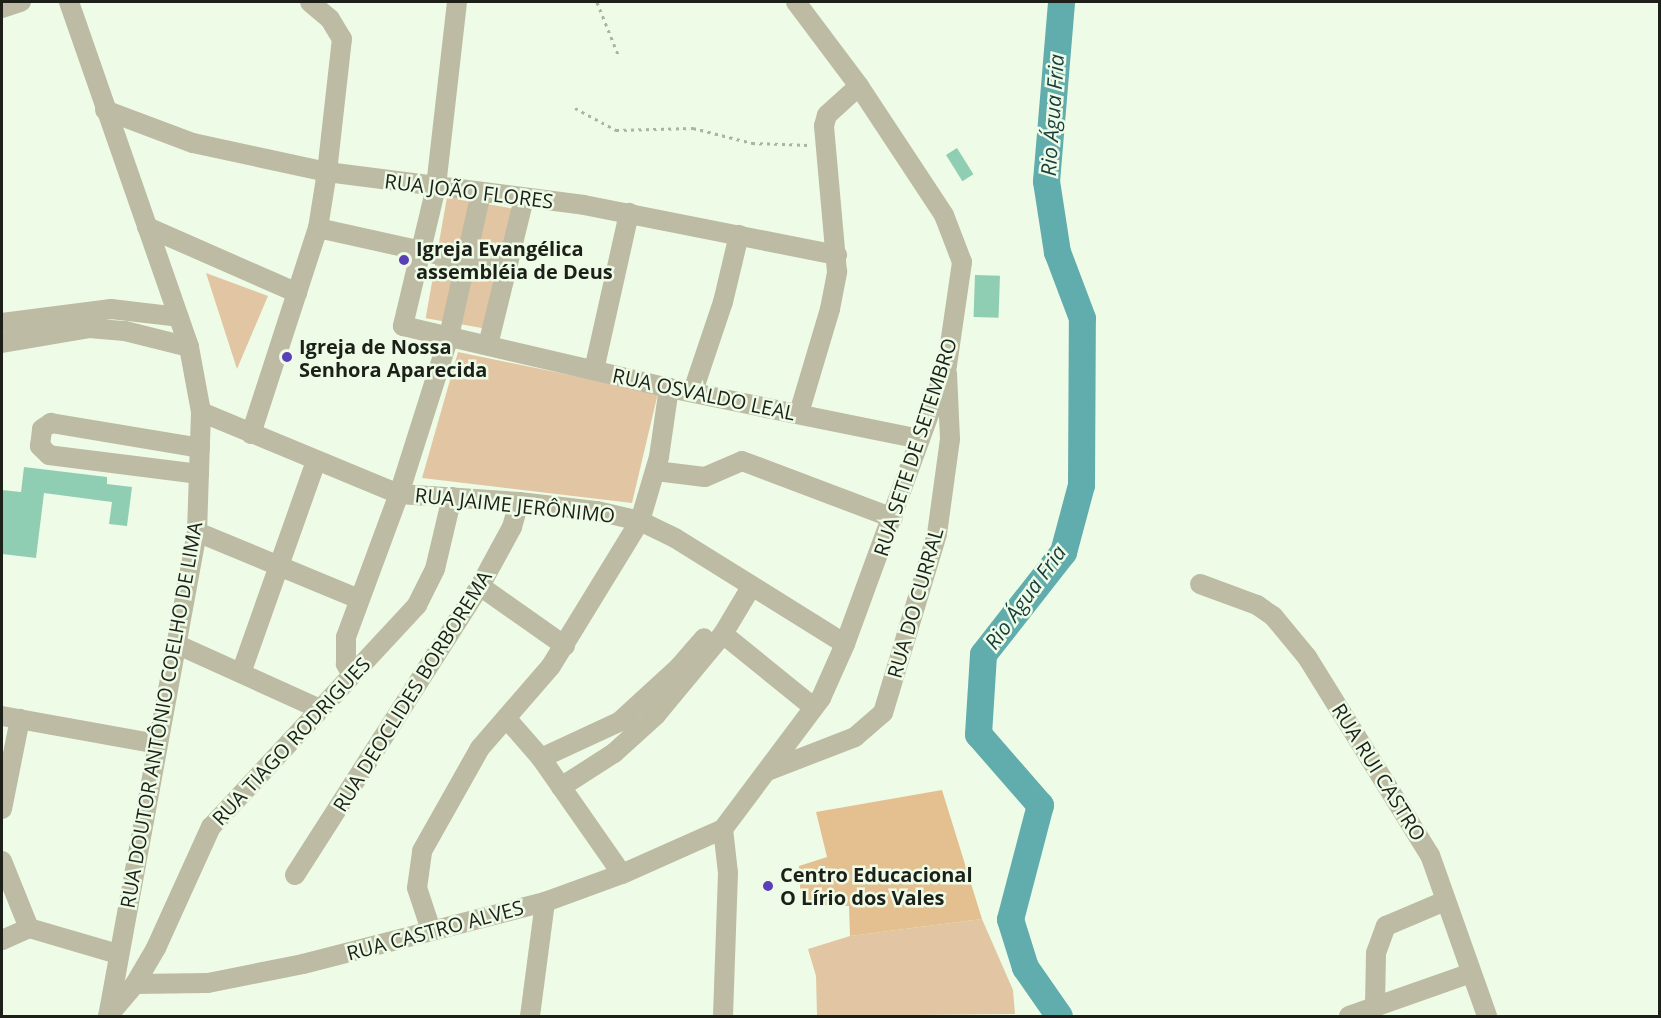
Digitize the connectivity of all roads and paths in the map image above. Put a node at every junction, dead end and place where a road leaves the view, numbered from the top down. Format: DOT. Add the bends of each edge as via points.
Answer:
graph roads {
  1 [pos="21,2"];
  2 [pos="69,2"];
  3 [pos="310,2"];
  4 [pos="457,2"];
  5 [pos="597,2"];
  6 [pos="795,2"];
  7 [pos="2,8"];
  8 [pos="619,57"];
  9 [pos="859,86"];
  10 [pos="575,108"];
  11 [pos="105,110"];
  12 [pos="825,146"];
  13 [pos="327,172"];
  14 [pos="436,187"];
  15 [pos="481,193"];
  16 [pos="524,198"];
  17 [pos="629,213"];
  18 [pos="147,227"];
  19 [pos="318,228"];
  20 [pos="739,235"];
  21 [pos="419,251"];
  22 [pos="837,255"];
  23 [pos="466,261"];
  24 [pos="508,270"];
  25 [pos="297,293"];
  26 [pos="179,317"];
  27 [pos="2,323"];
  28 [pos="449,336"];
  29 [pos="2,344"];
  30 [pos="488,345"];
  31 [pos="189,347"];
  32 [pos="947,365"];
  33 [pos="594,370"];
  34 [pos="669,387"];
  35 [pos="693,392"];
  36 [pos="201,412"];
  37 [pos="799,413"];
  38 [pos="251,434"];
  39 [pos="121,435"];
  40 [pos="920,439"];
  41 [pos="200,448"];
  42 [pos="316,461"];
  43 [pos="116,464"];
  44 [pos="656,471"];
  45 [pos="199,474"];
  46 [pos="399,494"];
  47 [pos="452,497"];
  48 [pos="519,502"];
  49 [pos="893,518"];
  50 [pos="640,521"];
  51 [pos="197,532"];
  52 [pos="277,568"];
  53 [pos="1200,584"];
  54 [pos="748,585"];
  55 [pos="480,586"];
  56 [pos="359,599"];
  57 [pos="723,634"];
  58 [pos="176,644"];
  59 [pos="845,644"];
  60 [pos="565,646"];
  61 [pos="241,673"];
  62 [pos="352,675"];
  63 [pos="813,707"];
  64 [pos="320,709"];
  65 [pos="11,718"];
  66 [pos="507,719"];
  67 [pos="158,744"];
  68 [pos="541,758"];
  69 [pos="770,770"];
  70 [pos="561,787"];
  71 [pos="2,809"];
  72 [pos="723,829"];
  73 [pos="2,861"];
  74 [pos="622,874"];
  75 [pos="295,875"];
  76 [pos="1445,901"];
  77 [pos="545,902"];
  78 [pos="29,928"];
  79 [pos="430,930"];
  80 [pos="2,940"];
  81 [pos="118,954"];
  82 [pos="1471,973"];
  83 [pos="135,984"];
  84 [pos="1375,1005"];
  85 [pos="1351,1016"];
  86 [pos="108,1017"];
  87 [pos="530,1017"];
  88 [pos="723,1017"];
  89 [pos="1487,1017"];
  1 -- 7 [label="street"];
  2 -- 11 [label="street"];
  3 -- 13 [label="street" via="330,19 342,39"];
  4 -- 14 [label="street"];
  5 -- 8 [label="path"];
  6 -- 9 [label="street, RUA SETE DE SETEMBRO"];
  9 -- 12 [label="street" via="827,116"];
  9 -- 32 [label="street, RUA SETE DE SETEMBRO" via="944,215 960,250 961,273"];
  10 -- 12 [label="path" via="616,129 693,128 752,143"];
  11 -- 13 [label="street, RUA JOÃO FLORES" via="193,143"];
  11 -- 18 [label="street"];
  12 -- 22 [label="street"];
  13 -- 14 [label="street, RUA JOÃO FLORES"];
  13 -- 19 [label="street"];
  14 -- 15 [label="street, RUA JOÃO FLORES"];
  14 -- 21 [label="street"];
  15 -- 16 [label="street, RUA JOÃO FLORES"];
  15 -- 23 [label="street"];
  16 -- 17 [label="street, RUA JOÃO FLORES"];
  16 -- 24 [label="street"];
  17 -- 20 [label="street, RUA JOÃO FLORES"];
  17 -- 33 [label="street"];
  18 -- 25 [label="street"];
  18 -- 26 [label="street, RUA DOUTOR ANTÔNIO COELHO DE LIMA"];
  19 -- 21 [label="street"];
  19 -- 25 [label="street"];
  20 -- 22 [label="street, RUA JOÃO FLORES"];
  20 -- 35 [label="street" via="723,302"];
  21 -- 23 [label="street"];
  21 -- 28 [label="street, RUA OSVALDO LEAL" via="403,326"];
  22 -- 37 [label="street" via="830,309"];
  23 -- 24 [label="street"];
  23 -- 28 [label="street"];
  24 -- 30 [label="street"];
  25 -- 38 [label="street"];
  26 -- 27 [label="street" via="111,309"];
  26 -- 31 [label="street, RUA DOUTOR ANTÔNIO COELHO DE LIMA"];
  28 -- 30 [label="street, RUA OSVALDO LEAL"];
  28 -- 46 [label="street"];
  29 -- 31 [label="street" via="89,328 125,331"];
  30 -- 33 [label="street, RUA OSVALDO LEAL"];
  31 -- 36 [label="street, RUA DOUTOR ANTÔNIO COELHO DE LIMA"];
  32 -- 40 [label="street, RUA SETE DE SETEMBRO"];
  32 -- 69 [label="street, RUA DO CURRAL" via="950,439 937,534 883,713 855,737"];
  33 -- 34 [label="street, RUA OSVALDO LEAL"];
  34 -- 35 [label="street, RUA OSVALDO LEAL"];
  34 -- 44 [label="street"];
  35 -- 37 [label="street, RUA OSVALDO LEAL"];
  36 -- 38 [label="street, RUA JAIME JERÔNIMO"];
  36 -- 41 [label="street, RUA DOUTOR ANTÔNIO COELHO DE LIMA"];
  37 -- 40 [label="street, RUA OSVALDO LEAL"];
  38 -- 42 [label="street, RUA JAIME JERÔNIMO"];
  39 -- 41 [label="street"];
  39 -- 43 [label="street"];
  39 -- 43 [label="street" via="51,423 42,429 40,446 49,455"];
  40 -- 49 [label="street, RUA SETE DE SETEMBRO"];
  41 -- 45 [label="street, RUA DOUTOR ANTÔNIO COELHO DE LIMA"];
  42 -- 46 [label="street, RUA JAIME JERÔNIMO"];
  42 -- 52 [label="street"];
  43 -- 45 [label="street"];
  44 -- 49 [label="street" via="705,477 742,461"];
  44 -- 50 [label="street"];
  45 -- 51 [label="street, RUA DOUTOR ANTÔNIO COELHO DE LIMA"];
  46 -- 47 [label="street, RUA JAIME JERÔNIMO"];
  46 -- 56 [label="street"];
  47 -- 48 [label="street, RUA JAIME JERÔNIMO"];
  47 -- 62 [label="street, RUA TIAGO RODRIGUES" via="435,569 422,596"];
  48 -- 50 [label="street, RUA JAIME JERÔNIMO" via="597,511"];
  48 -- 55 [label="street, RUA DEOCLIDES BORBOREMA" via="512,527"];
  49 -- 59 [label="street, RUA SETE DE SETEMBRO"];
  50 -- 54 [label="street, RUA JAIME JERÔNIMO" via="675,538"];
  50 -- 60 [label="street"];
  51 -- 52 [label="street"];
  51 -- 58 [label="street, RUA DOUTOR ANTÔNIO COELHO DE LIMA"];
  52 -- 56 [label="street"];
  52 -- 61 [label="street"];
  53 -- 76 [label="street, RUA RUI CASTRO" via="1257,605 1285,626 1425,844"];
  54 -- 57 [label="street"];
  54 -- 59 [label="street, RUA JAIME JERÔNIMO"];
  54 -- 68 [label="street" via="680,667 645,700 603,732"];
  55 -- 60 [label="street"];
  55 -- 75 [label="street, RUA DEOCLIDES BORBOREMA"];
  56 -- 62 [label="street" via="344,650"];
  57 -- 63 [label="street"];
  57 -- 70 [label="street" via="656,715 614,753"];
  58 -- 61 [label="street"];
  58 -- 67 [label="street, RUA DOUTOR ANTÔNIO COELHO DE LIMA"];
  59 -- 63 [label="street, RUA SETE DE SETEMBRO"];
  60 -- 66 [label="street"];
  61 -- 64 [label="street"];
  62 -- 64 [label="street, RUA TIAGO RODRIGUES"];
  63 -- 69 [label="street, RUA SETE DE SETEMBRO"];
  64 -- 83 [label="street, RUA TIAGO RODRIGUES" via="211,826 156,948"];
  65 -- 67 [label="street"];
  65 -- 71 [label="street"];
  66 -- 68 [label="street"];
  66 -- 79 [label="street" via="480,748 422,851 417,888"];
  67 -- 81 [label="street, RUA DOUTOR ANTÔNIO COELHO DE LIMA"];
  68 -- 70 [label="street"];
  69 -- 72 [label="street, RUA SETE DE SETEMBRO"];
  70 -- 74 [label="street"];
  72 -- 74 [label="street, RUA CASTRO ALVES"];
  72 -- 88 [label="street" via="728,873"];
  73 -- 78 [label="street"];
  74 -- 77 [label="street, RUA CASTRO ALVES"];
  76 -- 82 [label="street, RUA RUI CASTRO"];
  76 -- 84 [label="street" via="1386,926 1376,952"];
  77 -- 79 [label="street, RUA CASTRO ALVES"];
  77 -- 87 [label="street"];
  78 -- 80 [label="street"];
  78 -- 81 [label="street"];
  79 -- 83 [label="street, RUA CASTRO ALVES" via="236,978 208,983"];
  81 -- 86 [label="street, RUA DOUTOR ANTÔNIO COELHO DE LIMA"];
  82 -- 84 [label="street"];
  82 -- 89 [label="street, RUA RUI CASTRO"];
  83 -- 86 [label="street, RUA TIAGO RODRIGUES"];
  84 -- 85 [label="street"];
}
